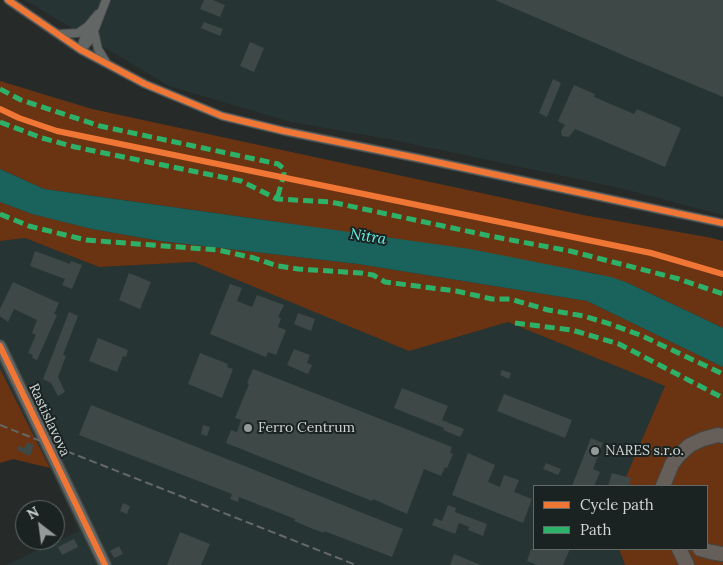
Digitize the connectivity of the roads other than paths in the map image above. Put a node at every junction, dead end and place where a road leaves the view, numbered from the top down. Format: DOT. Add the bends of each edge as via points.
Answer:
graph roads {
  1 [pos="8,0"];
  2 [pos="106,0"];
  3 [pos="91,28"];
  4 [pos="57,34"];
  5 [pos="80,50"];
  6 [pos="107,64"];
  7 [pos="723,223"];
  8 [pos="0,346"];
  9 [pos="723,436"];
  10 [pos="723,441"];
  11 [pos="663,485"];
  12 [pos="668,485"];
  13 [pos="680,550"];
  14 [pos="705,550"];
  15 [pos="723,554"];
  16 [pos="105,565"];
  17 [pos="687,565"];
  1 -- 4 [label="street"];
  2 -- 3 [label="street"];
  3 -- 4 [label="street" via="78,33"];
  3 -- 5 [label="street" via="89,41"];
  3 -- 6 [label="street"];
  4 -- 5 [label="street"];
  5 -- 6 [label="street"];
  6 -- 7 [label="street" via="222,116 284,132"];
  8 -- 16 [label="street, Rastislavova"];
  9 -- 11 [label="highway" via="703,439 685,450 672,464"];
  10 -- 12 [label="highway" via="692,449 676,466"];
  13 -- 17 [label="highway"];
  14 -- 15 [label="highway"];
}
